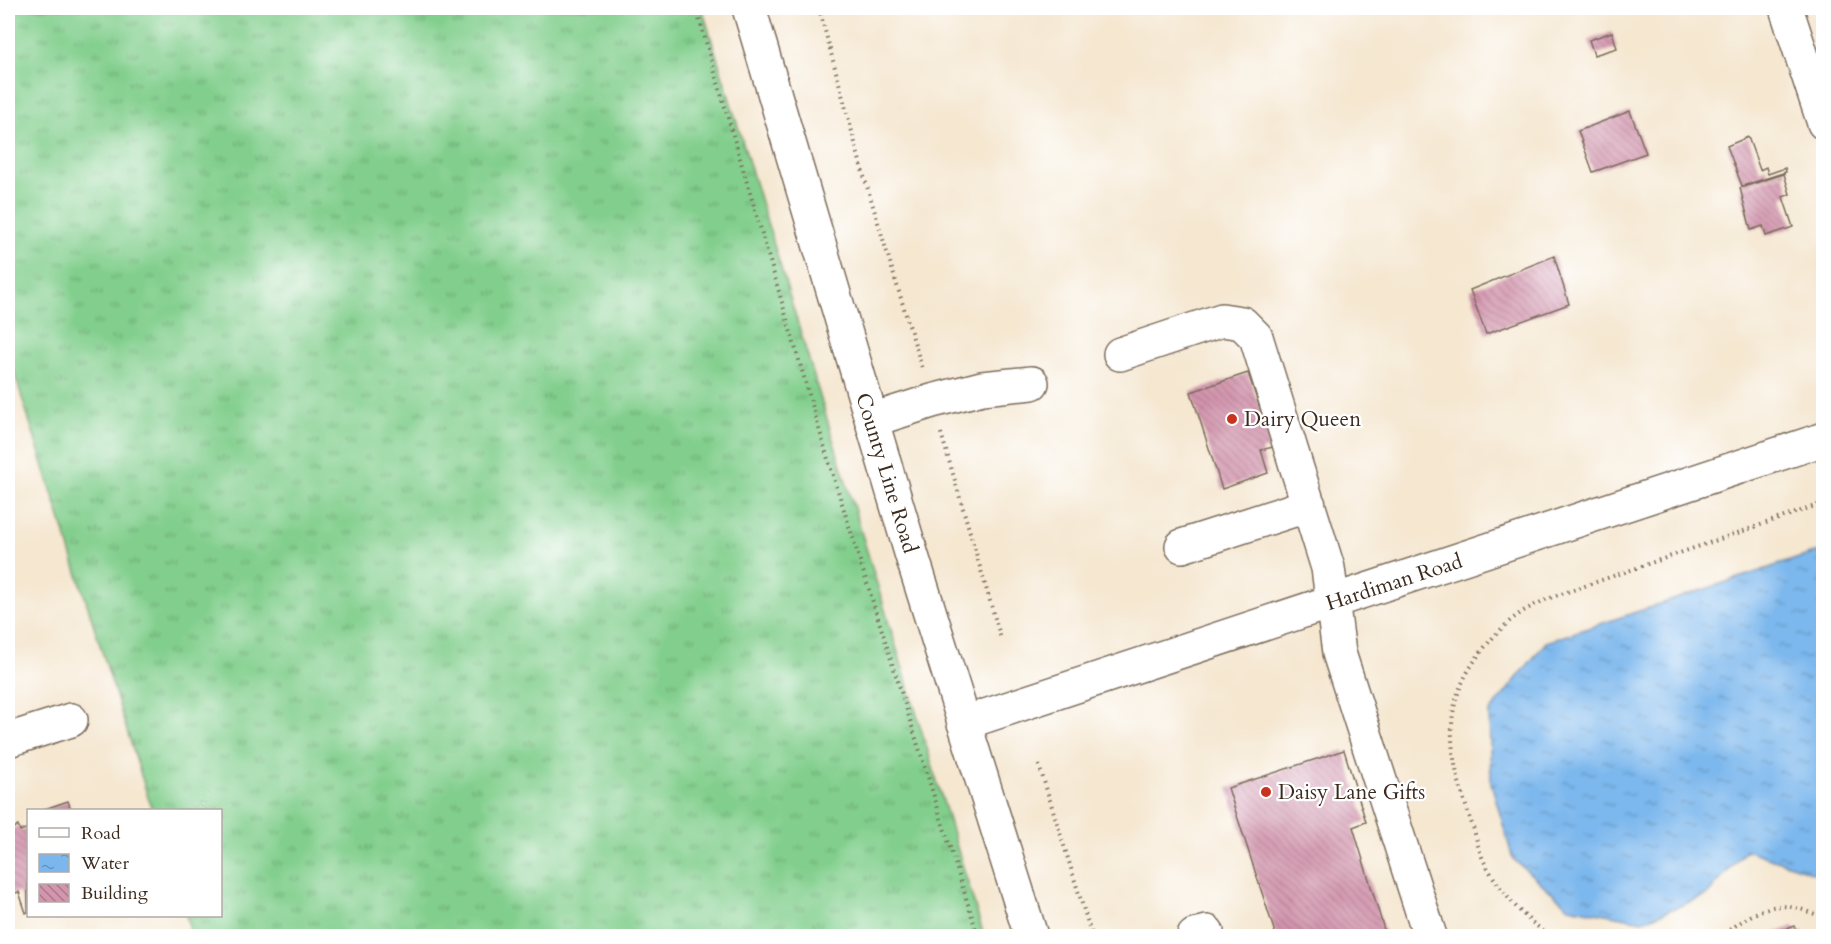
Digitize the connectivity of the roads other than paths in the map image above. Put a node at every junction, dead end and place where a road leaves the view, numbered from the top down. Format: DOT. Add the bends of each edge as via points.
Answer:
graph roads {
  1 [pos="749,8"];
  2 [pos="1786,8"];
  3 [pos="1824,123"];
  4 [pos="1120,354"];
  5 [pos="1032,383"];
  6 [pos="872,420"];
  7 [pos="1824,439"];
  8 [pos="1309,505"];
  9 [pos="1182,546"];
  10 [pos="1332,603"];
  11 [pos="71,720"];
  12 [pos="964,723"];
  13 [pos="8,740"];
  14 [pos="1030,936"];
  15 [pos="1430,936"];
  1 -- 6 [label="street, County Line Road"];
  2 -- 3 [label="street"];
  4 -- 8 [label="street" via="1222,320 1242,323 1256,338"];
  5 -- 6 [label="street" via="982,388"];
  6 -- 12 [label="street, County Line Road"];
  7 -- 10 [label="street, Hardiman Road"];
  8 -- 9 [label="street"];
  8 -- 10 [label="street" via="1328,568"];
  10 -- 12 [label="street, Hardiman Road"];
  10 -- 15 [label="street" via="1339,653"];
  11 -- 13 [label="street"];
  12 -- 14 [label="street, County Line Road"];
}
